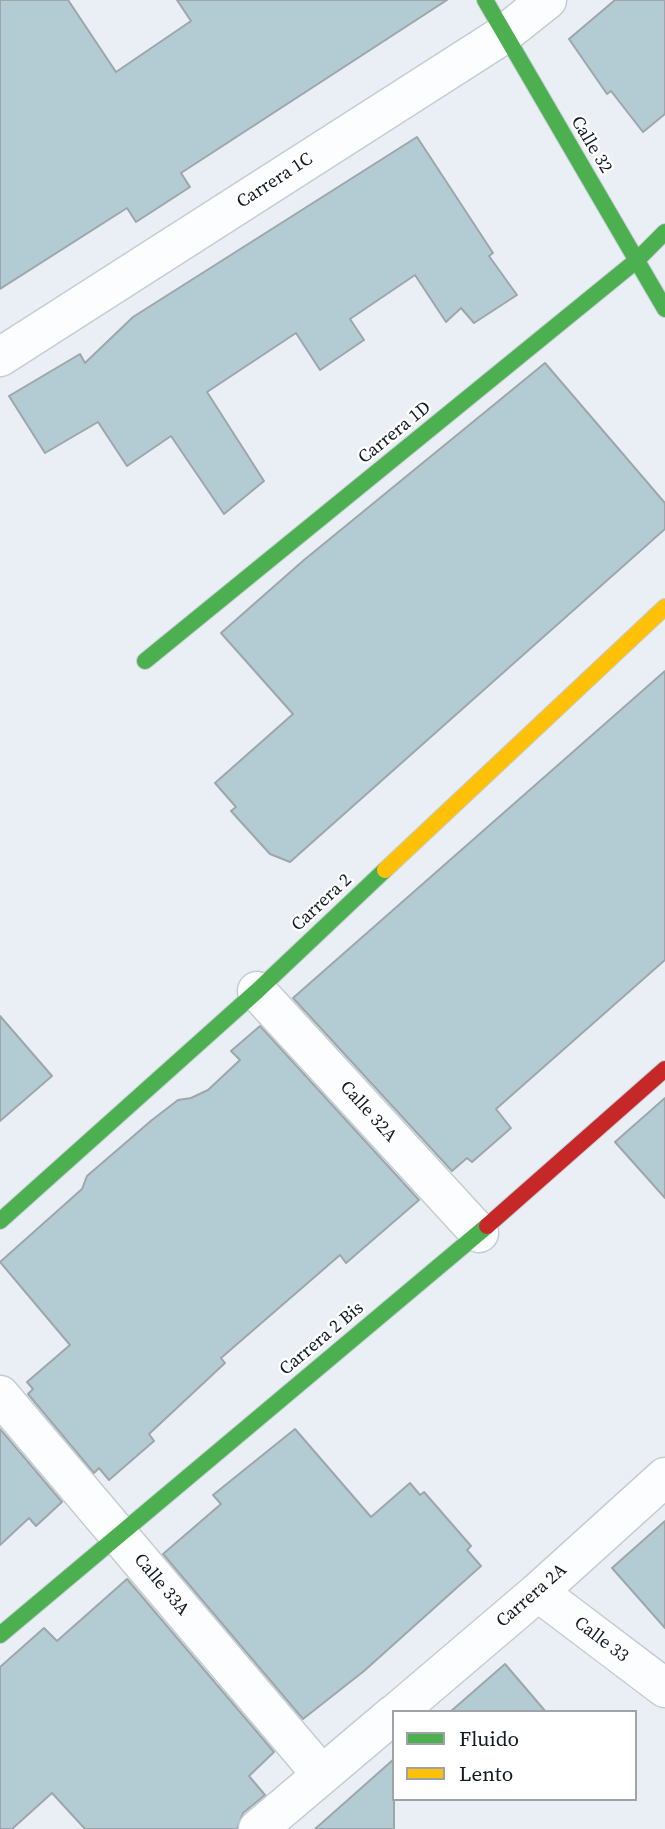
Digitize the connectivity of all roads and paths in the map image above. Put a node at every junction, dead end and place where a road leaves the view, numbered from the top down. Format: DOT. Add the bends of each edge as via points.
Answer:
graph roads {
  1 [pos="485,0"];
  2 [pos="547,0"];
  3 [pos="503,36"];
  4 [pos="665,232"];
  5 [pos="636,261"];
  6 [pos="665,309"];
  7 [pos="0,357"];
  8 [pos="665,607"];
  9 [pos="145,661"];
  10 [pos="257,991"];
  11 [pos="665,1069"];
  12 [pos="0,1221"];
  13 [pos="479,1233"];
  14 [pos="0,1395"];
  15 [pos="665,1477"];
  16 [pos="118,1535"];
  17 [pos="538,1592"];
  18 [pos="0,1635"];
  19 [pos="665,1688"];
  20 [pos="399,1710"];
  21 [pos="392,1716"];
  22 [pos="322,1775"];
  23 [pos="258,1829"];
  1 -- 3 [label="street, Calle 32"];
  2 -- 3 [label="street, Carrera 1C"];
  3 -- 5 [label="street, Calle 32"];
  3 -- 7 [label="street, Carrera 1C"];
  4 -- 5 [label="street, Carrera 1D"];
  5 -- 6 [label="street, Calle 32"];
  5 -- 9 [label="street, Carrera 1D"];
  8 -- 10 [label="street, Carrera 2"];
  10 -- 12 [label="street, Carrera 2"];
  10 -- 13 [label="street, Calle 32A"];
  11 -- 13 [label="street, Carrera 2 Bis"];
  13 -- 16 [label="street, Carrera 2 Bis"];
  14 -- 16 [label="street, Calle 33A"];
  15 -- 17 [label="street, Carrera 2A"];
  16 -- 18 [label="street, Carrera 2 Bis"];
  16 -- 22 [label="street, Calle 33A"];
  17 -- 19 [label="street, Calle 33"];
  17 -- 20 [label="street, Carrera 2A"];
  21 -- 22 [label="street, Carrera 2A"];
  22 -- 23 [label="street, Carrera 2A"];
}
